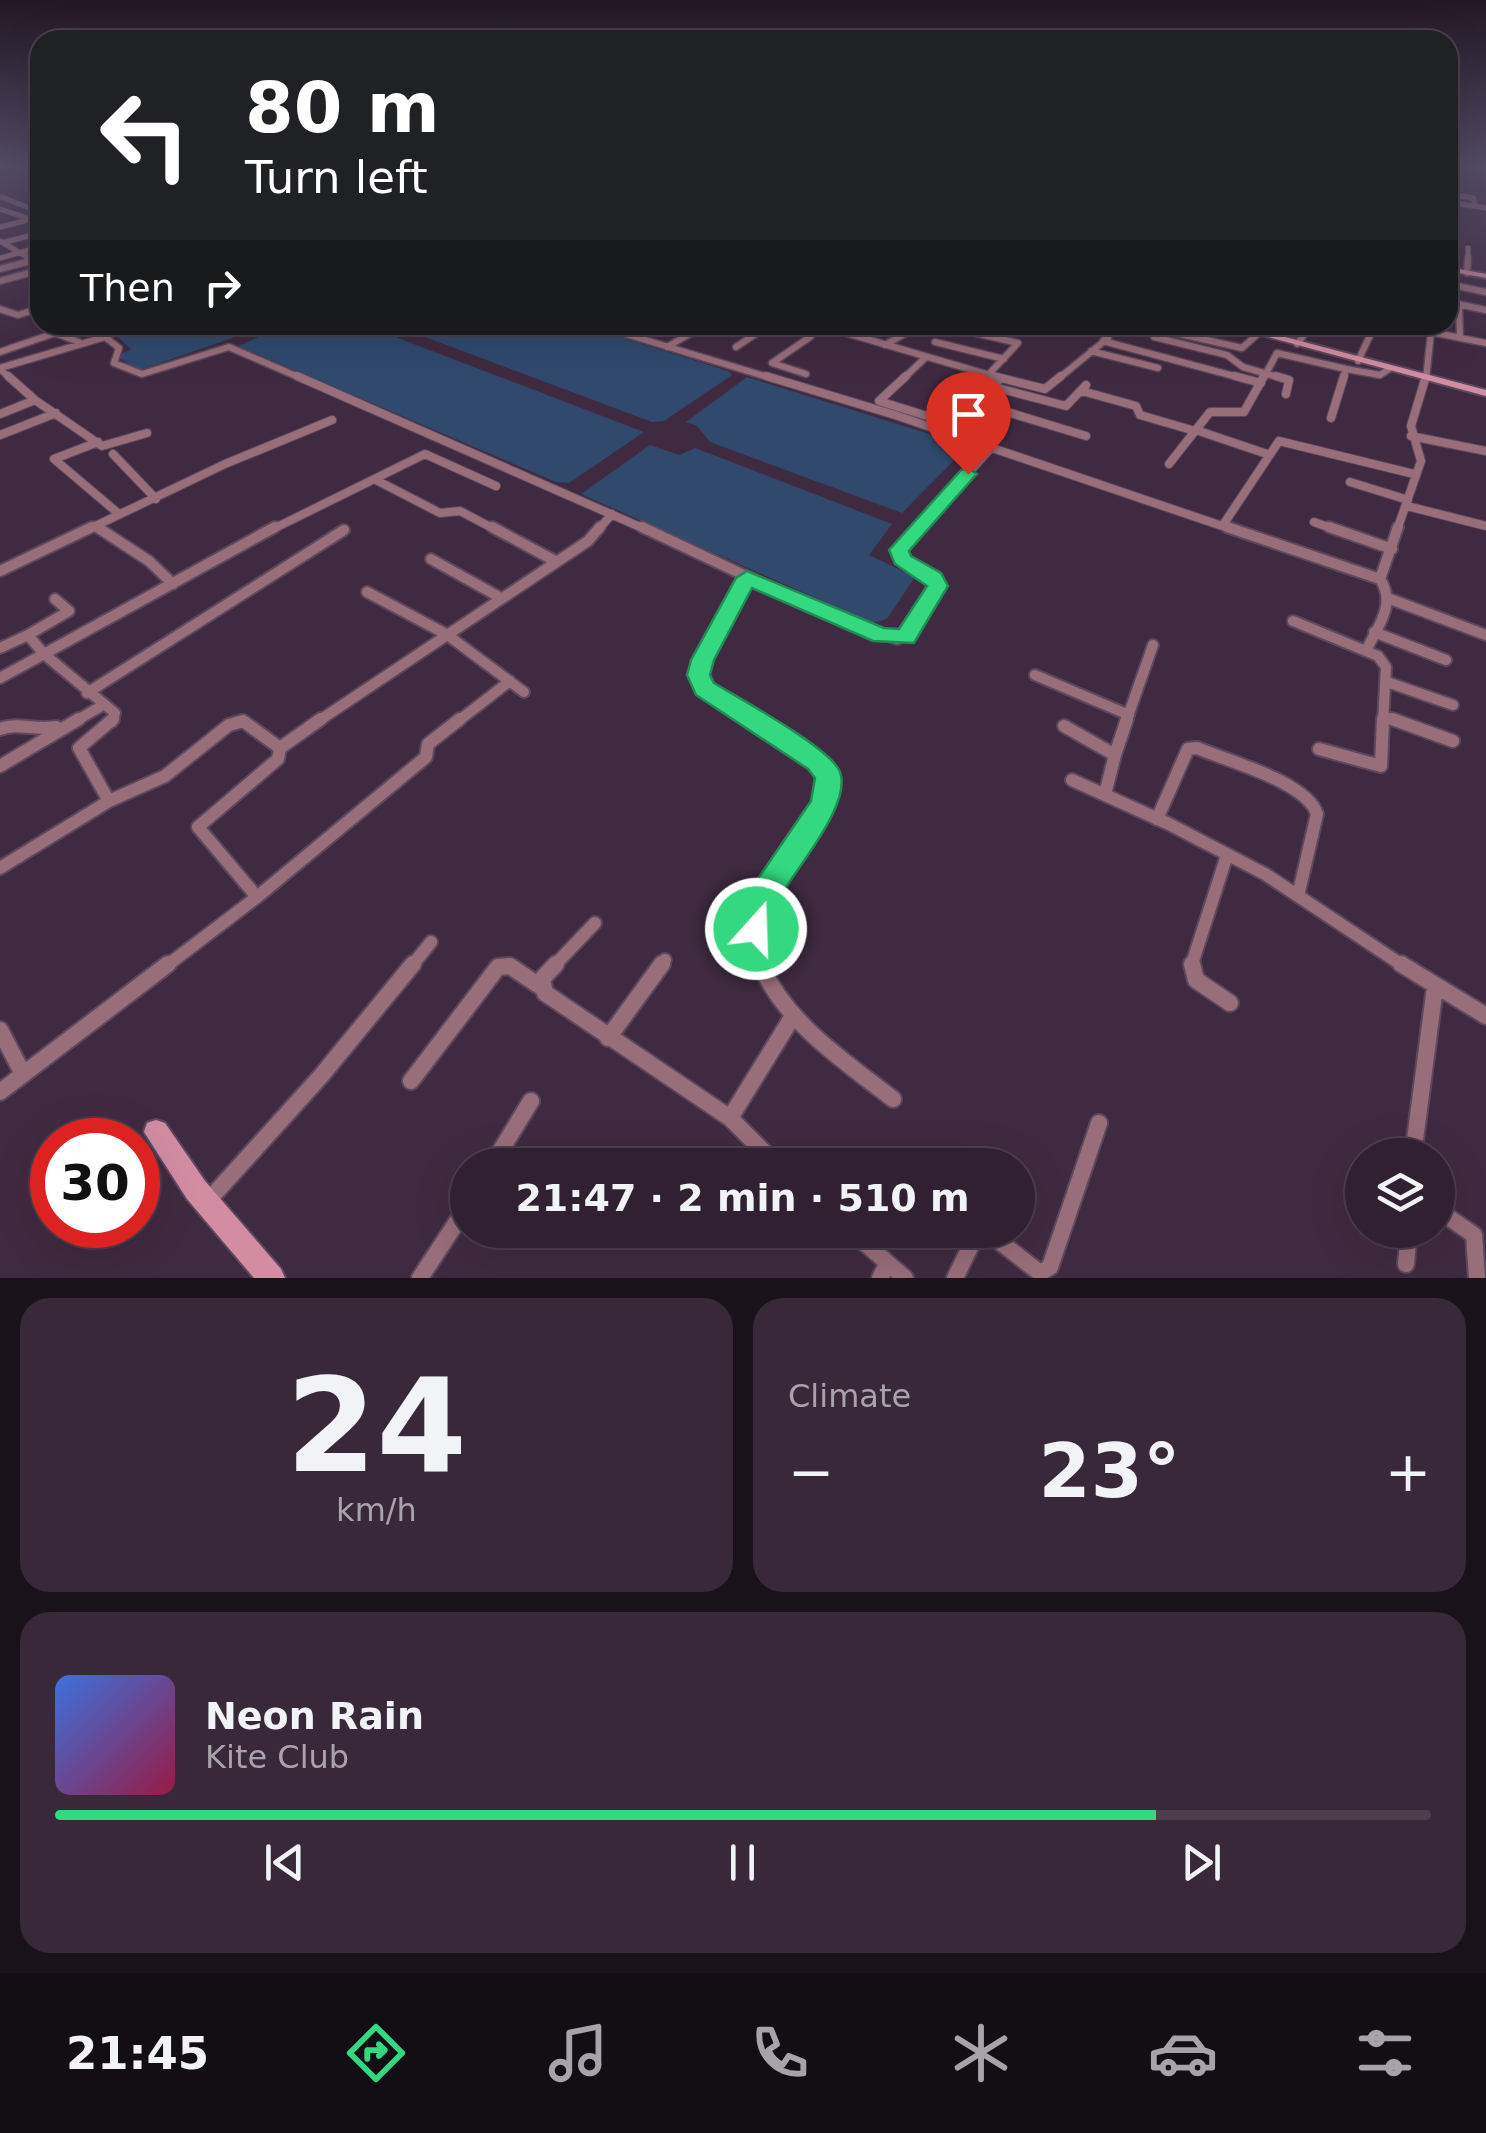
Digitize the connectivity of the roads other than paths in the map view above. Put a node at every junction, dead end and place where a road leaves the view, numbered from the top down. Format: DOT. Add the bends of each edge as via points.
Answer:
graph roads {
  1 [pos="30,236"];
  2 [pos="3,244"];
  3 [pos="1468,248"];
  4 [pos="30,250"];
  5 [pos="21,252"];
  6 [pos="0,258"];
  7 [pos="30,258"];
  8 [pos="30,265"];
  9 [pos="30,268"];
  10 [pos="0,270"];
  11 [pos="1458,270"];
  12 [pos="1467,272"];
  13 [pos="1486,276"];
  14 [pos="0,281"];
  15 [pos="1458,286"];
  16 [pos="1486,292"];
  17 [pos="1459,304"];
  18 [pos="1486,310"];
  19 [pos="3,312"];
  20 [pos="30,312"];
  21 [pos="24,314"];
  22 [pos="30,317"];
  23 [pos="50,335"];
  24 [pos="60,335"];
  25 [pos="108,335"];
  26 [pos="627,335"];
  27 [pos="688,335"];
  28 [pos="754,335"];
  29 [pos="812,335"];
  30 [pos="852,335"];
  31 [pos="902,335"];
  32 [pos="986,335"];
  33 [pos="1106,335"];
  34 [pos="1184,335"];
  35 [pos="1257,335"];
  36 [pos="1266,335"];
  37 [pos="1304,335"];
  38 [pos="1370,335"];
  39 [pos="1431,335"];
  40 [pos="1453,335"];
  41 [pos="1460,336"];
  42 [pos="104,337"];
  43 [pos="1154,337"];
  44 [pos="1103,341"];
  45 [pos="936,342"];
  46 [pos="80,343"];
  47 [pos="1486,343"];
  48 [pos="1297,344"];
  49 [pos="884,345"];
  50 [pos="736,347"];
  51 [pos="667,348"];
  52 [pos="1091,351"];
  53 [pos="0,354"];
  54 [pos="925,358"];
  55 [pos="1004,359"];
  56 [pos="1358,361"];
  57 [pos="14,364"];
  58 [pos="1158,368"];
  59 [pos="1346,368"];
  60 [pos="0,369"];
  61 [pos="1389,369"];
  62 [pos="806,374"];
  63 [pos="1266,374"];
  64 [pos="987,376"];
  65 [pos="1000,379"];
  66 [pos="1426,379"];
  67 [pos="1261,383"];
  68 [pos="994,387"];
  69 [pos="1286,394"];
  70 [pos="1486,394"];
  71 [pos="35,400"];
  72 [pos="981,404"];
  73 [pos="56,412"];
  74 [pos="0,414"];
  75 [pos="1332,418"];
  76 [pos="332,420"];
  77 [pos="960,426"];
  78 [pos="1195,431"];
  79 [pos="147,433"];
  80 [pos="950,434"];
  81 [pos="0,435"];
  82 [pos="1086,436"];
  83 [pos="1411,436"];
  84 [pos="98,442"];
  85 [pos="992,448"];
  86 [pos="1486,451"];
  87 [pos="113,454"];
  88 [pos="1270,456"];
  89 [pos="1168,464"];
  90 [pos="1414,474"];
  91 [pos="376,480"];
  92 [pos="1350,482"];
  93 [pos="496,486"];
  94 [pos="156,499"];
  95 [pos="1407,503"];
  96 [pos="120,514"];
  97 [pos="612,514"];
  98 [pos="1314,522"];
  99 [pos="1223,525"];
  100 [pos="95,526"];
  101 [pos="1486,526"];
  102 [pos="344,530"];
  103 [pos="1392,548"];
  104 [pos="431,559"];
  105 [pos="557,562"];
  106 [pos="0,571"];
  107 [pos="747,578"];
  108 [pos="1380,579"];
  109 [pos="173,584"];
  110 [pos="367,592"];
  111 [pos="501,598"];
  112 [pos="1390,598"];
  113 [pos="56,599"];
  114 [pos="1293,621"];
  115 [pos="1374,632"];
  116 [pos="28,634"];
  117 [pos="446,634"];
  118 [pos="1486,635"];
  119 [pos="1153,645"];
  120 [pos="0,648"];
  121 [pos="1366,651"];
  122 [pos="44,654"];
  123 [pos="1446,660"];
  124 [pos="1035,674"];
  125 [pos="0,678"];
  126 [pos="510,681"];
  127 [pos="1387,682"];
  128 [pos="524,692"];
  129 [pos="87,693"];
  130 [pos="104,705"];
  131 [pos="1454,705"];
  132 [pos="1129,715"];
  133 [pos="1385,717"];
  134 [pos="71,723"];
  135 [pos="1064,726"];
  136 [pos="0,729"];
  137 [pos="1453,741"];
  138 [pos="280,748"];
  139 [pos="1319,749"];
  140 [pos="1115,756"];
  141 [pos="0,766"];
  142 [pos="1072,780"];
  143 [pos="1105,794"];
  144 [pos="110,801"];
  145 [pos="1157,819"];
  146 [pos="1227,855"];
  147 [pos="0,868"];
  148 [pos="1298,896"];
  149 [pos="257,897"];
  150 [pos="595,922"];
  151 [pos="431,942"];
  152 [pos="665,960"];
  153 [pos="541,987"];
  154 [pos="1435,987"];
  155 [pos="1230,1002"];
  156 [pos="792,1016"];
  157 [pos="1486,1016"];
  158 [pos="0,1030"];
  159 [pos="608,1038"];
  160 [pos="23,1074"];
  161 [pos="410,1081"];
  162 [pos="0,1092"];
  163 [pos="893,1099"];
  164 [pos="531,1101"];
  165 [pos="730,1118"];
  166 [pos="1099,1123"];
  167 [pos="160,1137"];
  168 [pos="1414,1138"];
  169 [pos="502,1148"];
  170 [pos="760,1148"];
  171 [pos="207,1202"];
  172 [pos="1455,1222"];
  173 [pos="450,1232"];
  174 [pos="865,1248"];
  175 [pos="1407,1248"];
  176 [pos="1406,1264"];
  177 [pos="884,1271"];
  178 [pos="272,1278"];
  179 [pos="420,1278"];
  180 [pos="905,1278"];
  181 [pos="955,1278"];
  182 [pos="1477,1278"];
  1 -- 2 [label="street"];
  2 -- 5 [label="street"];
  3 -- 12 [label="street"];
  4 -- 5 [label="street"];
  5 -- 6 [label="street"];
  5 -- 7 [label="street"];
  8 -- 10 [label="street"];
  9 -- 14 [label="street"];
  11 -- 12 [label="street"];
  12 -- 13 [label="street"];
  15 -- 16 [label="street"];
  17 -- 18 [label="street"];
  17 -- 41 [label="street"];
  19 -- 21 [label="street"];
  20 -- 21 [label="street"];
  21 -- 22 [label="street"];
  23 -- 53 [label="street"];
  24 -- 46 [label="street"];
  25 -- 42 [label="street"];
  26 -- 51 [label="street"];
  27 -- 51 [label="street"];
  28 -- 50 [label="street"];
  29 -- 62 [label="street" via="772,363"];
  30 -- 49 [label="street"];
  31 -- 49 [label="street"];
  32 -- 55 [label="street" via="1018,344"];
  33 -- 44 [label="street"];
  34 -- 35 [label="street" via="1242,348"];
  36 -- 48 [label="street"];
  37 -- 48 [label="street"];
  38 -- 56 [label="street"];
  39 -- 66 [label="street"];
  40 -- 41 [label="street"];
  41 -- 47 [label="street"];
  42 -- 46 [label="street"];
  42 -- 97 [label="street" via="120,348 114,364 142,374 229,347"];
  43 -- 63 [label="street" via="1227,355"];
  44 -- 52 [label="street"];
  44 -- 67 [label="street"];
  45 -- 55 [label="street"];
  46 -- 57 [label="street"];
  48 -- 56 [label="street"];
  49 -- 54 [label="street"];
  51 -- 80 [label="street"];
  52 -- 58 [label="street"];
  52 -- 65 [label="street" via="1049,388"];
  53 -- 57 [label="street"];
  54 -- 64 [label="street"];
  54 -- 77 [label="street" via="878,400"];
  55 -- 64 [label="street"];
  56 -- 61 [label="street"];
  57 -- 60 [label="street"];
  59 -- 61 [label="street" via="1380,375"];
  59 -- 63 [label="street" via="1280,352"];
  59 -- 75 [label="street"];
  60 -- 71 [label="street"];
  61 -- 66 [label="street"];
  63 -- 67 [label="street"];
  63 -- 69 [label="street" via="1290,381"];
  64 -- 65 [label="street"];
  65 -- 68 [label="street"];
  66 -- 70 [label="street"];
  66 -- 83 [label="street"];
  67 -- 78 [label="street" via="1244,412 1214,410"];
  68 -- 72 [label="street"];
  68 -- 78 [label="street" via="1066,406 1084,388"];
  71 -- 73 [label="street"];
  71 -- 74 [label="street"];
  72 -- 77 [label="street"];
  72 -- 82 [label="street"];
  73 -- 81 [label="street"];
  73 -- 84 [label="street"];
  76 -- 94 [label="street"];
  77 -- 80 [label="street"];
  78 -- 88 [label="street"];
  78 -- 89 [label="street"];
  79 -- 84 [label="street" via="109,447"];
  80 -- 85 [label="street"];
  83 -- 86 [label="street"];
  83 -- 90 [label="street" via="1422,455"];
  84 -- 96 [label="street" via="54,459"];
  85 -- 99 [label="street"];
  85 -- 107 [label="street" via="899,550 902,560 937,586 906,638 881,636"];
  87 -- 94 [label="street"];
  88 -- 90 [label="street" via="1284,442"];
  88 -- 99 [label="street"];
  90 -- 95 [label="street"];
  91 -- 93 [label="street" via="427,453"];
  91 -- 105 [label="street" via="440,512 469,515"];
  91 -- 109 [label="street"];
  92 -- 95 [label="street"];
  94 -- 96 [label="street"];
  95 -- 101 [label="street"];
  95 -- 103 [label="street"];
  96 -- 100 [label="street"];
  97 -- 105 [label="street"];
  97 -- 107 [label="street"];
  98 -- 103 [label="street"];
  99 -- 108 [label="street"];
  100 -- 106 [label="street"];
  100 -- 109 [label="street"];
  102 -- 129 [label="street"];
  103 -- 108 [label="street"];
  104 -- 111 [label="street"];
  105 -- 111 [label="street"];
  107 -- 156 [label="street" via="698,675 705,688 828,774 822,808 766,893 756,929 758,970"];
  108 -- 112 [label="street"];
  109 -- 122 [label="street"];
  110 -- 117 [label="street"];
  111 -- 117 [label="street"];
  112 -- 115 [label="street"];
  112 -- 118 [label="street"];
  113 -- 116 [label="street" via="69,611"];
  114 -- 121 [label="street"];
  115 -- 121 [label="street"];
  115 -- 123 [label="street"];
  116 -- 120 [label="street"];
  116 -- 122 [label="street"];
  117 -- 126 [label="street"];
  117 -- 138 [label="street"];
  119 -- 132 [label="street"];
  121 -- 127 [label="street" via="1384,661"];
  122 -- 125 [label="street"];
  122 -- 129 [label="street"];
  124 -- 132 [label="street"];
  126 -- 128 [label="street"];
  126 -- 149 [label="street" via="428,744 426,758"];
  127 -- 131 [label="street"];
  127 -- 133 [label="street"];
  129 -- 130 [label="street"];
  130 -- 134 [label="street"];
  130 -- 144 [label="street" via="116,717 79,748"];
  132 -- 140 [label="street"];
  133 -- 137 [label="street"];
  133 -- 139 [label="street" via="1379,767"];
  134 -- 136 [label="street" via="42,731 13,724"];
  134 -- 141 [label="street"];
  135 -- 140 [label="street"];
  138 -- 144 [label="street" via="237,721 165,776"];
  138 -- 149 [label="street" via="273,766 198,827"];
  140 -- 143 [label="street"];
  142 -- 143 [label="street"];
  143 -- 145 [label="street"];
  144 -- 147 [label="street"];
  145 -- 146 [label="street"];
  145 -- 148 [label="street" via="1188,750 1295,788 1313,801 1317,814"];
  146 -- 148 [label="street"];
  146 -- 155 [label="street" via="1190,967 1196,980"];
  148 -- 154 [label="street"];
  149 -- 160 [label="street"];
  150 -- 153 [label="street"];
  151 -- 171 [label="street"];
  152 -- 159 [label="street"];
  153 -- 159 [label="street"];
  153 -- 161 [label="street" via="510,966 498,968"];
  154 -- 157 [label="street"];
  154 -- 168 [label="street"];
  156 -- 163 [label="street"];
  156 -- 165 [label="street"];
  158 -- 160 [label="street"];
  159 -- 165 [label="street"];
  160 -- 162 [label="street"];
  164 -- 169 [label="street"];
  165 -- 170 [label="street"];
  166 -- 181 [label="street" via="1050,1267 1040,1274 1030,1270 988,1232 978,1231"];
  167 -- 171 [label="street"];
  171 -- 178 [label="street"];
  172 -- 182 [label="street" via="1474,1235"];
  173 -- 179 [label="street"];
  174 -- 177 [label="street"];
  175 -- 176 [label="street"];
  177 -- 180 [label="street"];
}
